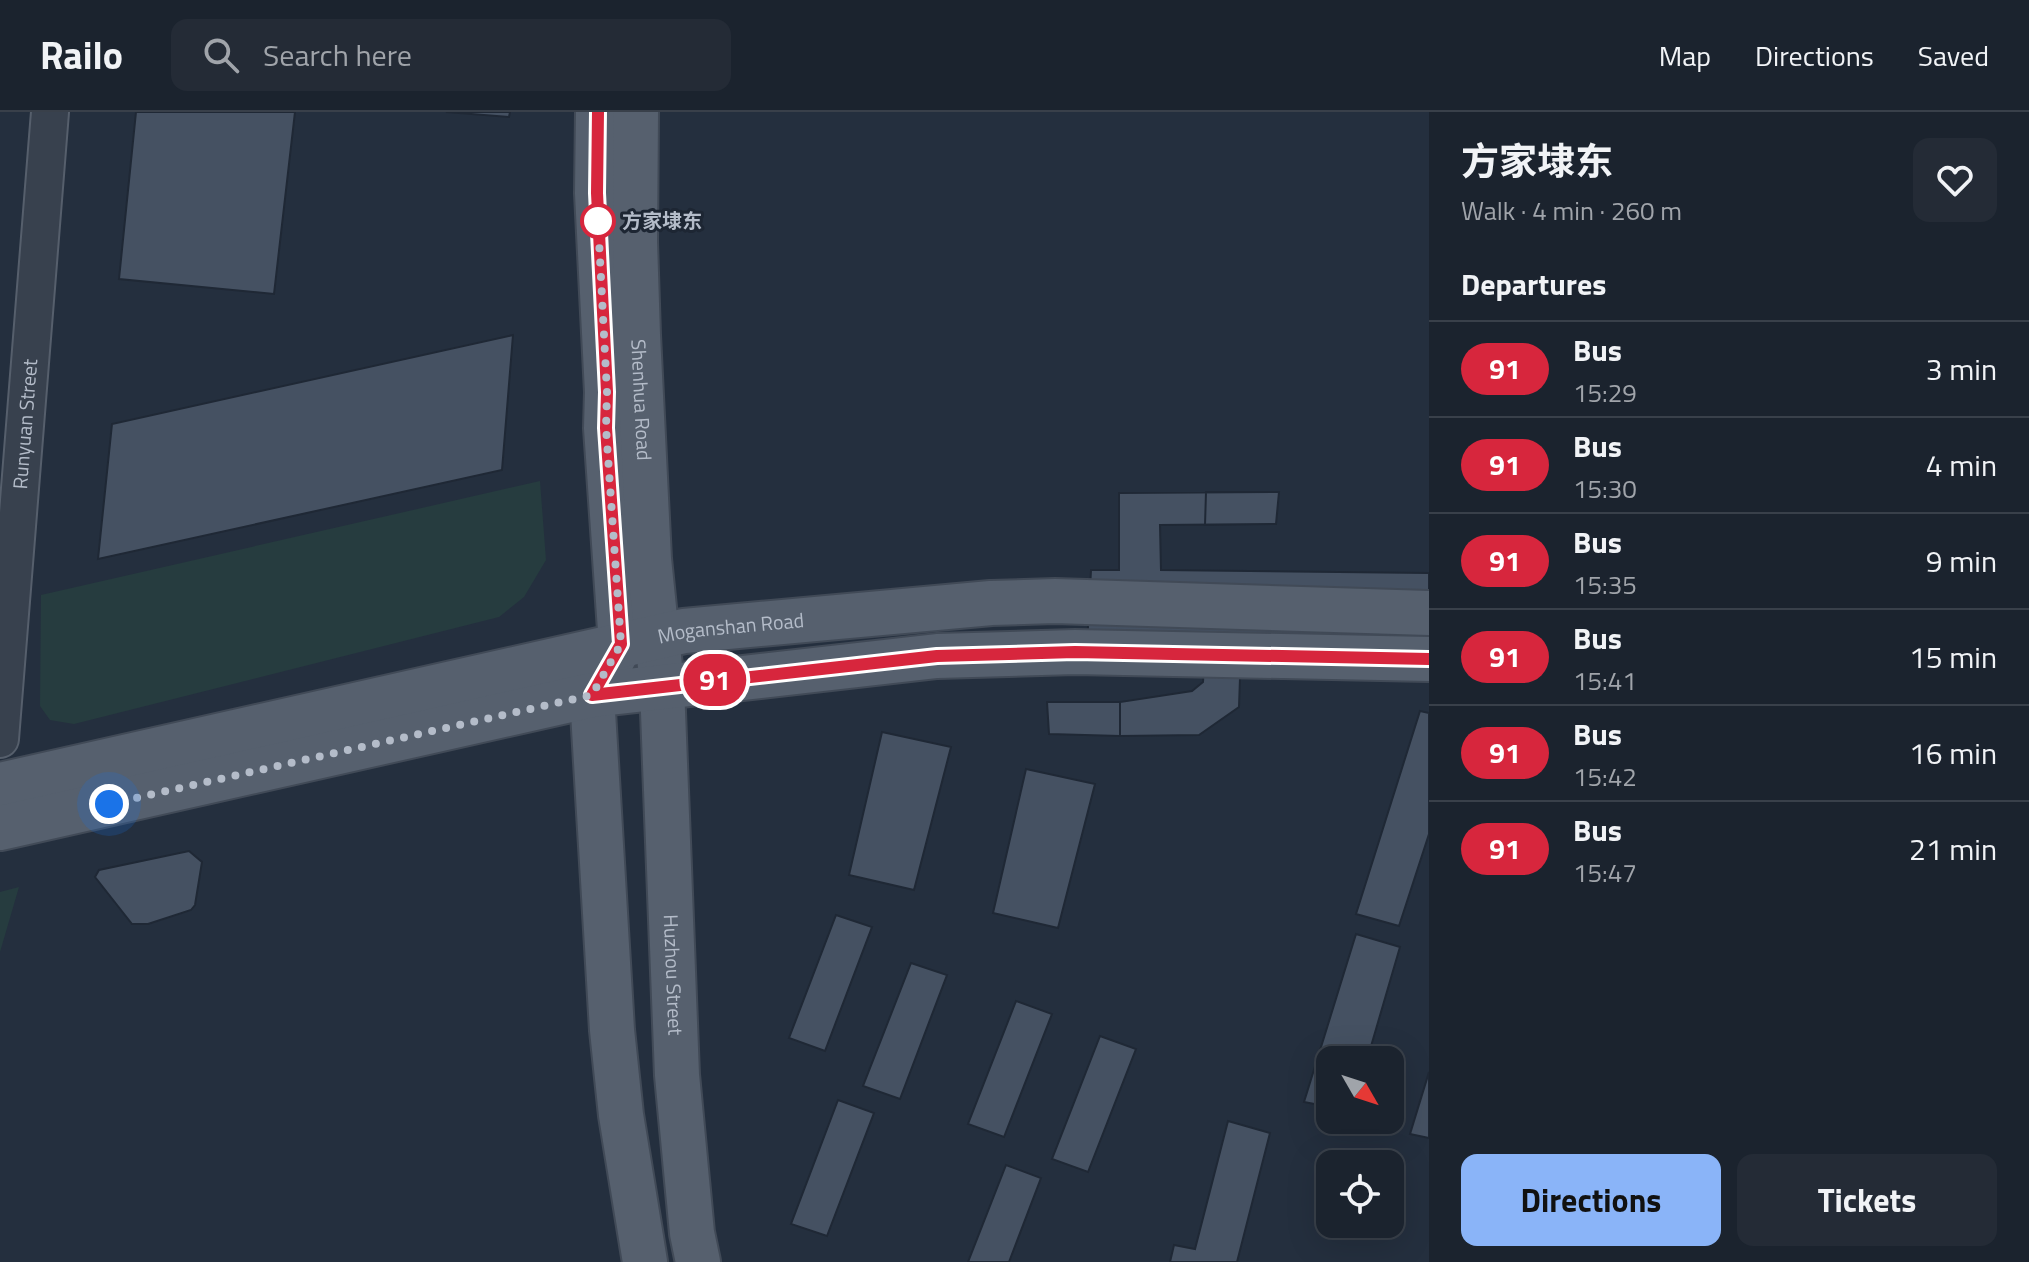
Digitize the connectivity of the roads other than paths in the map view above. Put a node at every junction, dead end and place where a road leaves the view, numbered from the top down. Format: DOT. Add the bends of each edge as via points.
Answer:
graph roads {
  1 [pos="50,112"];
  2 [pos="598,112"];
  3 [pos="636,112"];
  4 [pos="1429,613"];
  5 [pos="640,639"];
  6 [pos="1429,659"];
  7 [pos="662,686"];
  8 [pos="592,695"];
  9 [pos="0,738"];
  10 [pos="45,775"];
  11 [pos="0,785"];
  12 [pos="0,828"];
  13 [pos="645,1262"];
  14 [pos="698,1262"];
  1 -- 9 [label="street, Runyuan Street"];
  2 -- 5 [label="main road, Shenhua Road" via="606,428"];
  3 -- 5 [label="main road, Shenhua Road" via="635,242 649,559"];
  4 -- 5 [label="main road, Moganshan Road" via="1055,601"];
  5 -- 7 [label="main road, Shenhua Road"];
  5 -- 8 [label="main road"];
  5 -- 10 [label="main road, Moganshan Road"];
  6 -- 7 [label="main road" via="1075,652 937,656"];
  7 -- 8 [label="main road"];
  7 -- 14 [label="main road, Huzhou Street" via="677,1075"];
  8 -- 12 [label="main road"];
  8 -- 13 [label="main road" via="612,1030"];
  9 -- 10 [label="street, Runyuan Street"];
  10 -- 11 [label="main road, Moganshan Road"];
}
